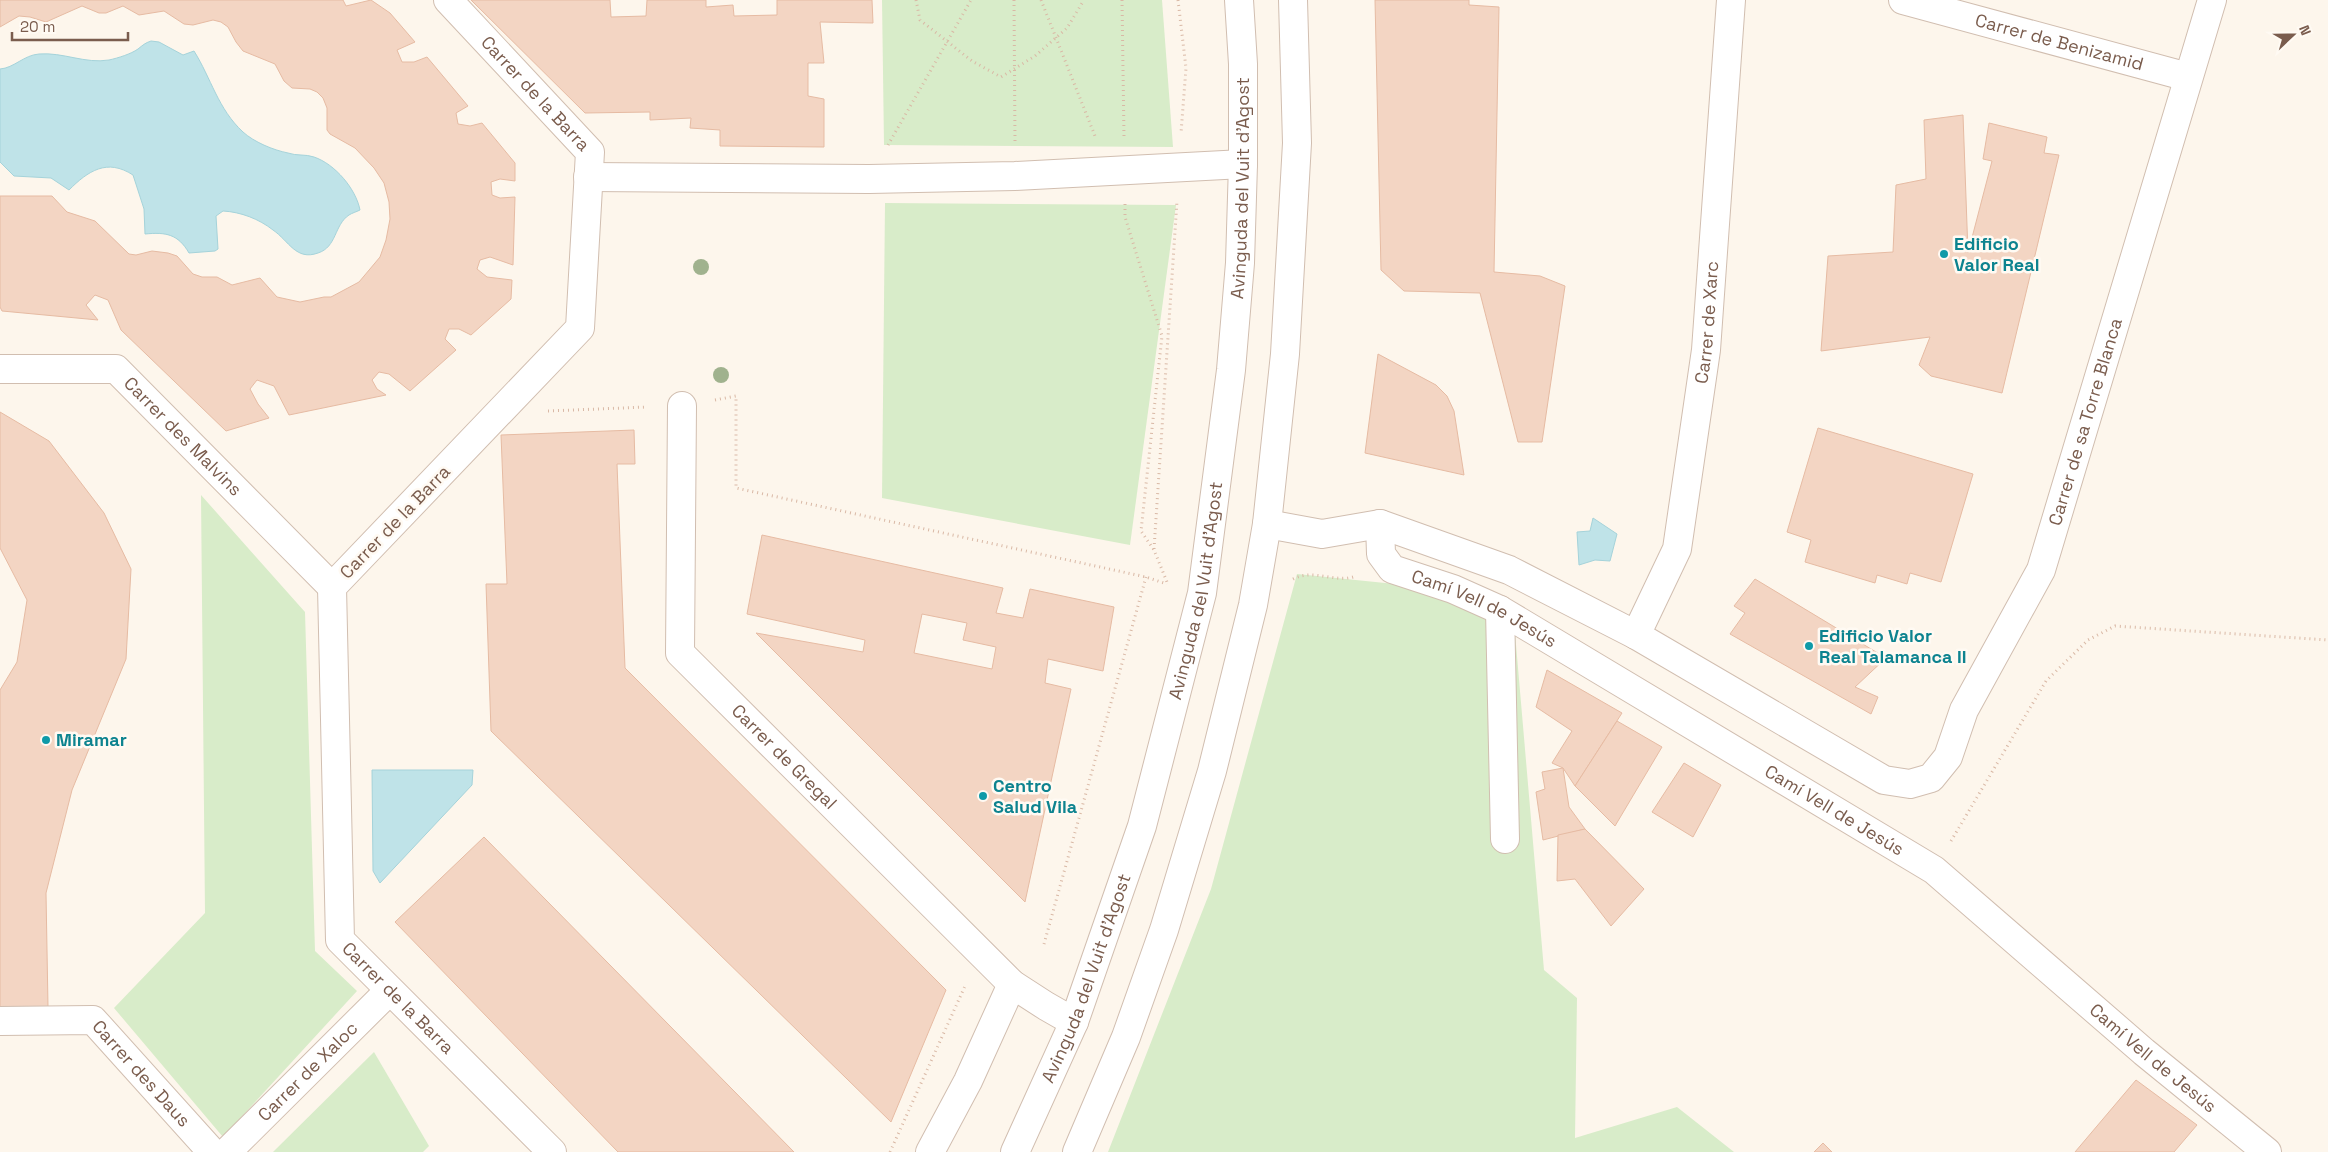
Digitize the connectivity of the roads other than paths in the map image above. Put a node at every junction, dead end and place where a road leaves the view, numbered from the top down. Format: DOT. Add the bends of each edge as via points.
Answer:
graph roads {
  1 [pos="448,0"];
  2 [pos="1239,0"];
  3 [pos="1292,0"];
  4 [pos="1731,0"];
  5 [pos="1903,0"];
  6 [pos="2212,0"];
  7 [pos="2188,76"];
  8 [pos="1243,164"];
  9 [pos="588,177"];
  10 [pos="0,368"];
  11 [pos="682,406"];
  12 [pos="1267,524"];
  13 [pos="1380,524"];
  14 [pos="332,587"];
  15 [pos="1500,610"];
  16 [pos="1636,635"];
  17 [pos="1505,839"];
  18 [pos="1012,984"];
  19 [pos="389,991"];
  20 [pos="0,1021"];
  21 [pos="1074,1022"];
  22 [pos="212,1152"];
  23 [pos="227,1152"];
  24 [pos="552,1152"];
  25 [pos="930,1152"];
  26 [pos="1015,1152"];
  27 [pos="1077,1152"];
  28 [pos="2267,1152"];
  1 -- 9 [label="street, Carrer de la Barra" via="590,152"];
  2 -- 8 [label="street, Avinguda del Vuit d'Agost"];
  3 -- 12 [label="street" via="1297,142 1285,354"];
  4 -- 16 [label="street, Carrer de Xarc" via="1706,350 1677,549"];
  5 -- 7 [label="street, Carrer de Benizamid"];
  6 -- 7 [label="street, Carrer de sa Torre Blanca"];
  7 -- 16 [label="street, Carrer de sa Torre Blanca" via="2041,570 1964,710 1948,756 1931,778 1910,784 1884,780"];
  8 -- 9 [label="street" via="1015,176 869,179"];
  8 -- 21 [label="street, Avinguda del Vuit d'Agost" via="1240,263 1231,370 1202,593 1142,826"];
  9 -- 14 [label="street, Carrer de la Barra" via="580,328"];
  10 -- 14 [label="street, Carrer des Malvins" via="116,369"];
  11 -- 18 [label="street, Carrer de Gregal" via="680,653"];
  12 -- 13 [label="street" via="1322,534"];
  12 -- 27 [label="street" via="1253,605 1212,772 1164,930 1126,1037"];
  13 -- 15 [label="street, Camí Vell de Jesús" via="1381,554 1392,570 1453,589"];
  13 -- 16 [label="street" via="1509,570"];
  14 -- 19 [label="street, Carrer de la Barra" via="340,940"];
  15 -- 17 [label="street"];
  15 -- 28 [label="street, Camí Vell de Jesús" via="1934,870 2144,1052"];
  18 -- 21 [label="street, Carrer de Gregal"];
  18 -- 25 [label="street" via="968,1081"];
  19 -- 23 [label="street, Carrer de Xaloc"];
  19 -- 24 [label="street, Carrer de la Barra"];
  20 -- 22 [label="street, Carrer des Daus" via="93,1020"];
  21 -- 26 [label="street, Avinguda del Vuit d'Agost"];
}
